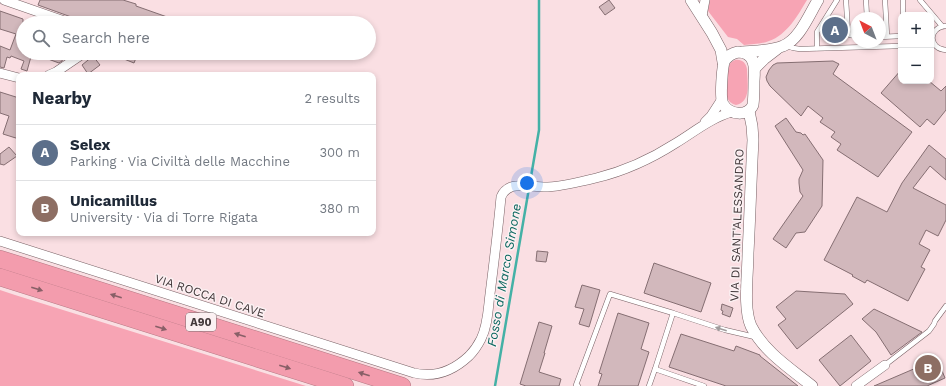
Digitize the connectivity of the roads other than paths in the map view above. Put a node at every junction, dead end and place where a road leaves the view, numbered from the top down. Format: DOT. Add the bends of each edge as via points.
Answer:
graph roads {
  1 [pos="4,0"];
  2 [pos="691,0"];
  3 [pos="705,0"];
  4 [pos="818,0"];
  5 [pos="837,0"];
  6 [pos="846,0"];
  7 [pos="866,0"];
  8 [pos="885,0"];
  9 [pos="903,0"];
  10 [pos="920,0"];
  11 [pos="867,12"];
  12 [pos="903,12"];
  13 [pos="50,16"];
  14 [pos="702,16"];
  15 [pos="944,26"];
  16 [pos="934,31"];
  17 [pos="712,33"];
  18 [pos="850,35"];
  19 [pos="887,36"];
  20 [pos="898,36"];
  21 [pos="783,46"];
  22 [pos="898,46"];
  23 [pos="934,46"];
  24 [pos="816,48"];
  25 [pos="946,50"];
  26 [pos="740,52"];
  27 [pos="74,60"];
  28 [pos="723,62"];
  29 [pos="754,68"];
  30 [pos="56,72"];
  31 [pos="0,73"];
  32 [pos="16,77"];
  33 [pos="722,99"];
  34 [pos="748,111"];
  35 [pos="732,112"];
  36 [pos="702,126"];
  37 [pos="0,241"];
  38 [pos="0,259"];
  39 [pos="0,277"];
  40 [pos="946,306"];
  41 [pos="673,312"];
  42 [pos="759,338"];
  43 [pos="885,365"];
  44 [pos="655,369"];
  45 [pos="345,386"];
  46 [pos="402,386"];
  47 [pos="578,386"];
  48 [pos="649,386"];
  49 [pos="704,386"];
  50 [pos="812,386"];
  51 [pos="856,386"];
  1 -- 13 [label="street"];
  2 -- 14 [label="street"];
  3 -- 14 [label="street"];
  4 -- 21 [label="street" via="798,34"];
  5 -- 24 [label="lane" via="817,32"];
  6 -- 18 [label="lane"];
  7 -- 11 [label="lane"];
  8 -- 19 [label="lane"];
  9 -- 12 [label="lane"];
  10 -- 15 [label="lane"];
  14 -- 17 [label="street"];
  15 -- 16 [label="lane"];
  17 -- 26 [label="street"];
  17 -- 28 [label="street" via="721,50"];
  19 -- 20 [label="lane"];
  21 -- 24 [label="lane" via="795,49"];
  21 -- 26 [label="street"];
  21 -- 29 [label="street"];
  22 -- 24 [label="lane"];
  23 -- 25 [label="lane"];
  26 -- 28 [label="street" via="730,55"];
  26 -- 29 [label="street" via="747,54 753,61"];
  27 -- 30 [label="street"];
  28 -- 33 [label="street"];
  29 -- 34 [label="street" via="754,99"];
  31 -- 32 [label="street"];
  33 -- 35 [label="street" via="724,106"];
  33 -- 36 [label="street"];
  34 -- 35 [label="street"];
  34 -- 42 [label="street, VIA DI SANT'ALESSANDRO" via="753,140 747,308 750,324"];
  35 -- 36 [label="street"];
  36 -- 37 [label="street, VIA ROCCA DI CAVE" via="660,153 624,170 553,186 508,188 501,197 484,332 479,344 462,362 448,371 436,374 414,373"];
  46 -- 38 [label="highway, A90, one-way"];
  39 -- 45 [label="highway, A90, one-way"];
  40 -- 43 [label="lane" via="925,335"];
  42 -- 41 [label="lane, one-way" via="725,330"];
  41 -- 44 [label="lane"];
  41 -- 47 [label="lane" via="610,294 576,385"];
  42 -- 50 [label="street, VIA DI SANT'ALESSANDRO" via="777,358"];
  43 -- 51 [label="street"];
  44 -- 48 [label="lane"];
  44 -- 49 [label="lane"];
}
